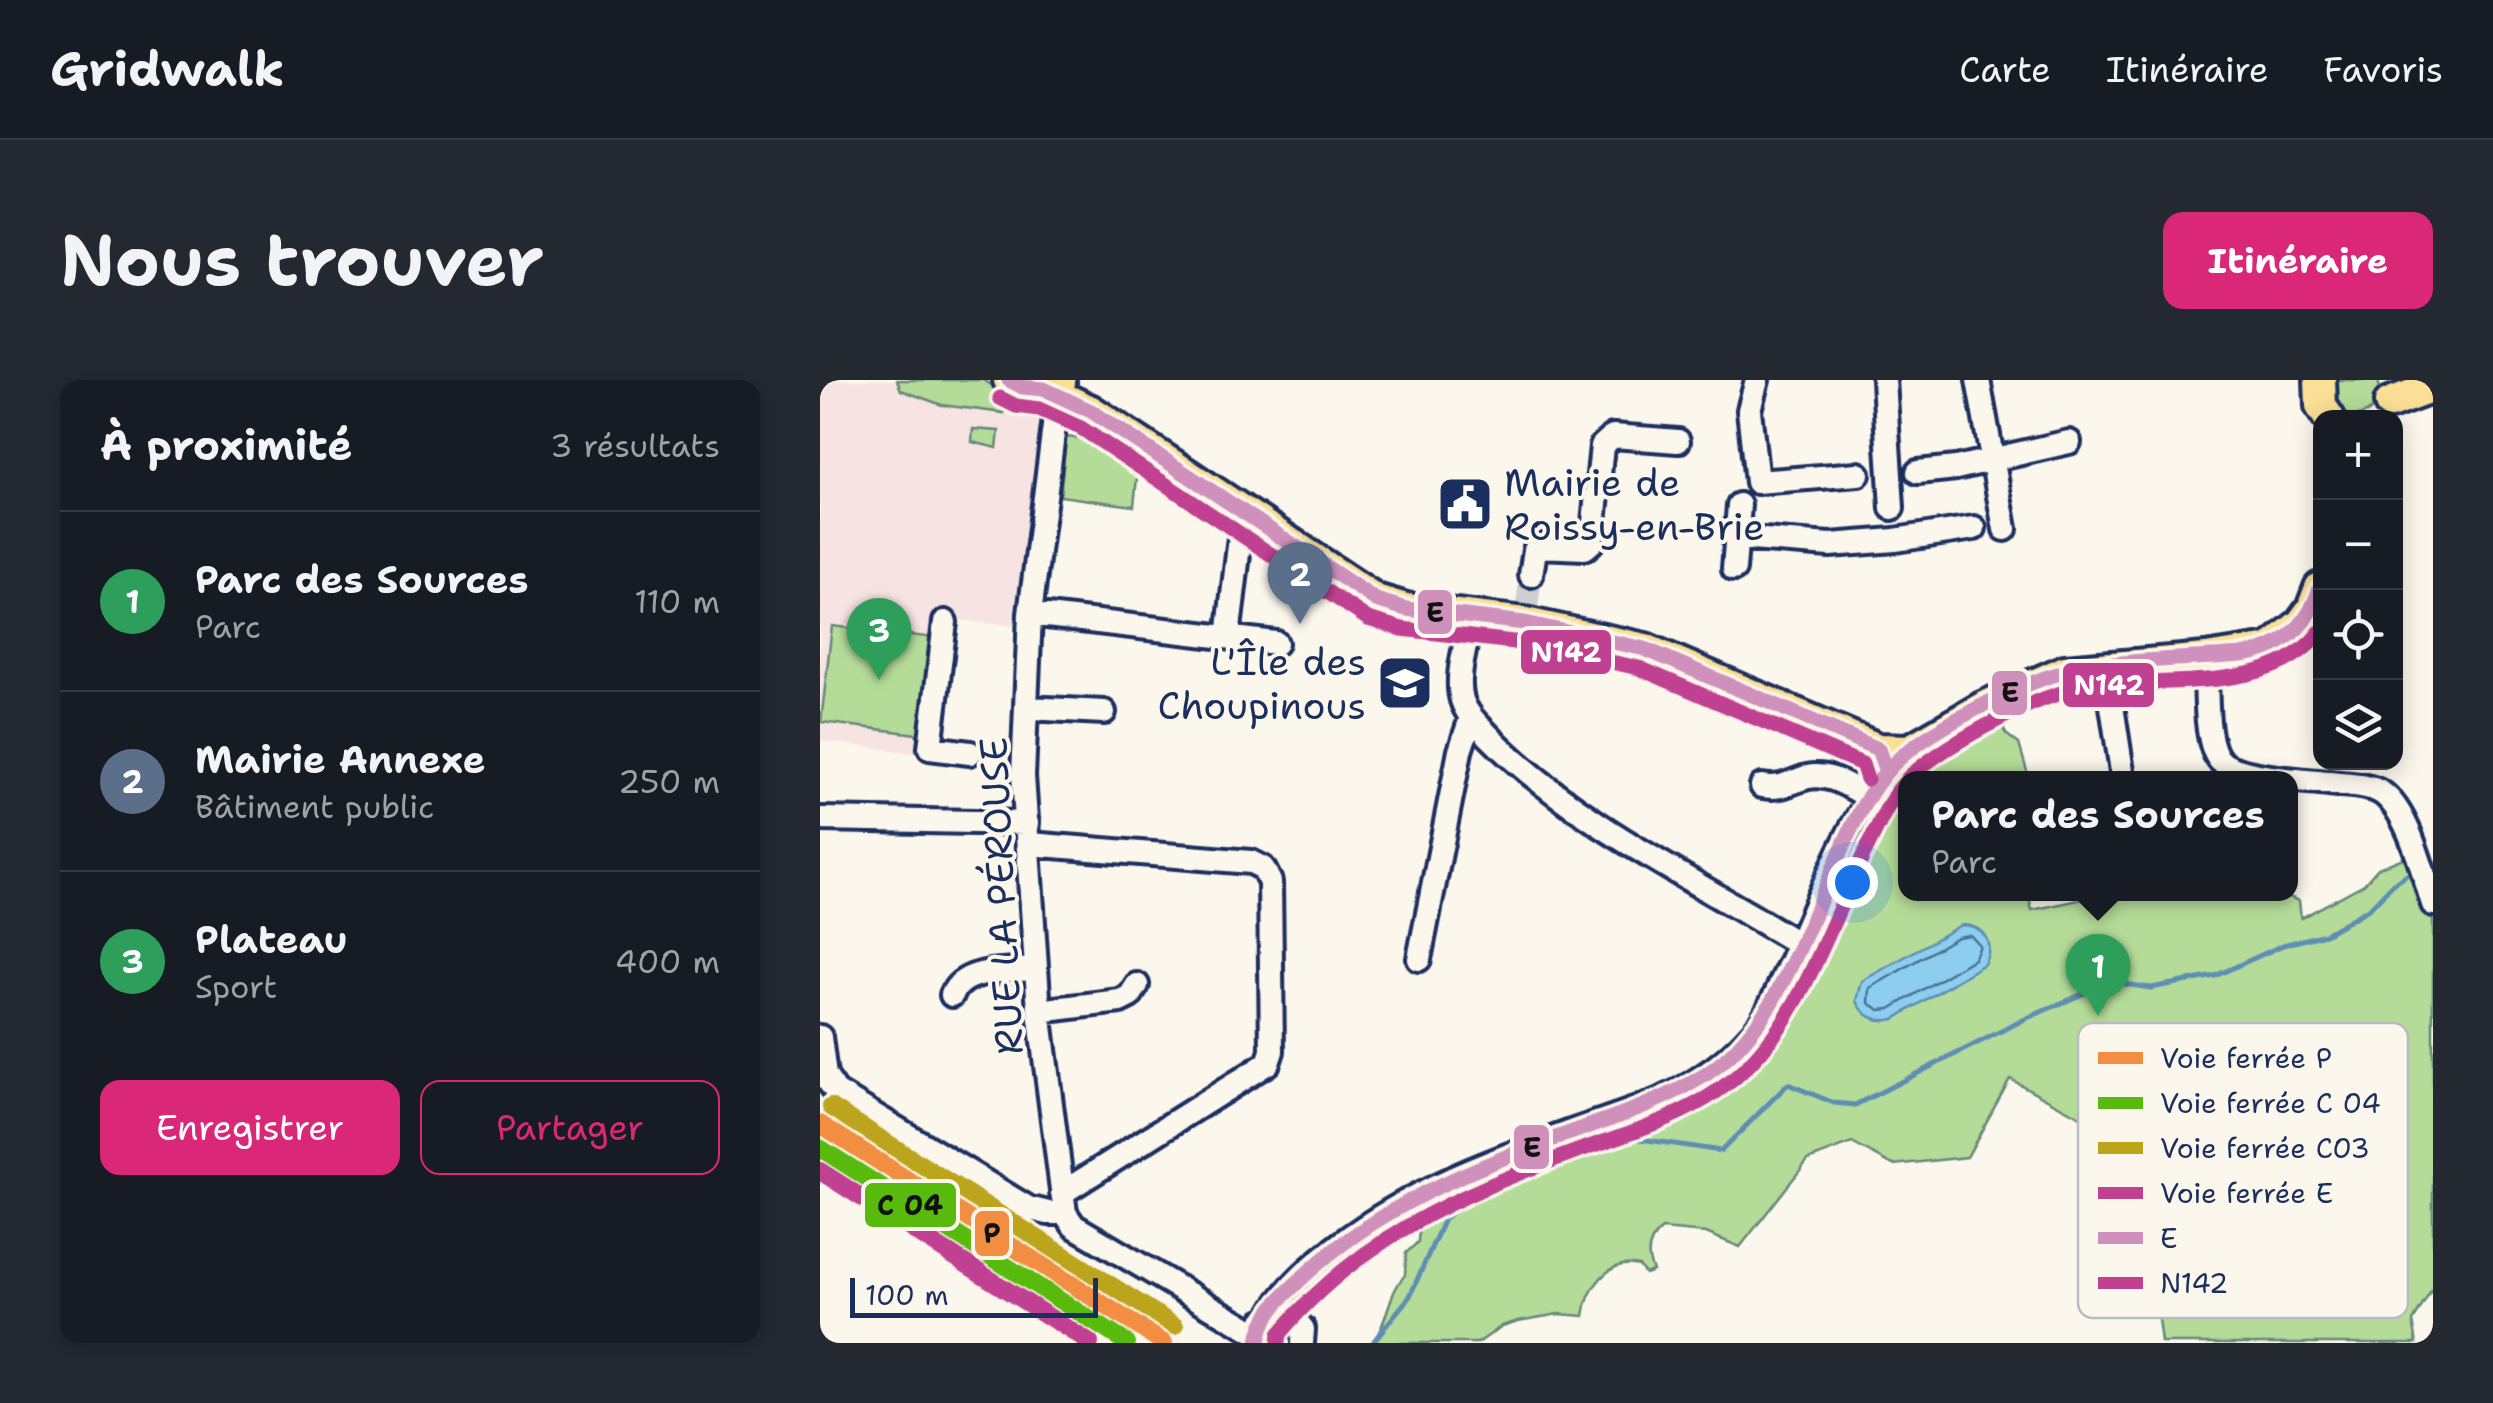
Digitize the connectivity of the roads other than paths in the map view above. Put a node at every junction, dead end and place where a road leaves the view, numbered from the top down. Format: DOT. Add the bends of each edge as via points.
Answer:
graph roads {
  1 [pos="1009,380"];
  2 [pos="1757,380"];
  3 [pos="1884,380"];
  4 [pos="1978,380"];
  5 [pos="2433,386"];
  6 [pos="1055,388"];
  7 [pos="2387,400"];
  8 [pos="1678,442"];
  9 [pos="2069,442"];
  10 [pos="1993,460"];
  11 [pos="1918,472"];
  12 [pos="1858,474"];
  13 [pos="1739,505"];
  14 [pos="1244,512"];
  15 [pos="1894,524"];
  16 [pos="1974,528"];
  17 [pos="2005,530"];
  18 [pos="1736,538"];
  19 [pos="1734,569"];
  20 [pos="1531,576"];
  21 [pos="2319,590"];
  22 [pos="1030,614"];
  23 [pos="1471,618"];
  24 [pos="946,622"];
  25 [pos="1228,637"];
  26 [pos="1276,643"];
  27 [pos="2206,659"];
  28 [pos="2106,667"];
  29 [pos="1026,708"];
  30 [pos="1104,712"];
  31 [pos="1472,718"];
  32 [pos="970,753"];
  33 [pos="1882,760"];
  34 [pos="2122,771"];
  35 [pos="2220,771"];
  36 [pos="2298,780"];
  37 [pos="1762,786"];
  38 [pos="1870,798"];
  39 [pos="820,819"];
  40 [pos="1028,833"];
  41 [pos="2431,898"];
  42 [pos="1799,944"];
  43 [pos="1420,959"];
  44 [pos="1036,969"];
  45 [pos="1137,985"];
  46 [pos="952,994"];
  47 [pos="1040,1011"];
  48 [pos="820,1037"];
  49 [pos="827,1080"];
  50 [pos="1063,1203"];
  51 [pos="1310,1270"];
  52 [pos="1262,1330"];
  53 [pos="1303,1337"];
  1 -- 6 [label="main road"];
  2 -- 12 [label="street" via="1749,410 1757,482"];
  3 -- 15 [label="street"];
  4 -- 10 [label="street"];
  5 -- 7 [label="main road"];
  6 -- 14 [label="main road"];
  6 -- 22 [label="street, RUE LA PÉROUSE"];
  8 -- 20 [label="street" via="1606,439 1592,542 1583,548 1540,545"];
  9 -- 10 [label="street"];
  10 -- 11 [label="street"];
  10 -- 17 [label="street"];
  13 -- 18 [label="street"];
  14 -- 23 [label="main road" via="1376,600"];
  14 -- 25 [label="street"];
  15 -- 16 [label="street"];
  15 -- 18 [label="street" via="1830,545"];
  18 -- 19 [label="street"];
  21 -- 27 [label="main road" via="2312,609 2280,644"];
  22 -- 25 [label="street"];
  22 -- 29 [label="street, RUE LA PÉROUSE"];
  23 -- 31 [label="street" via="1460,690"];
  23 -- 33 [label="main road" via="1526,614 1668,656"];
  24 -- 32 [label="street" via="930,748"];
  25 -- 26 [label="street"];
  27 -- 28 [label="main road"];
  27 -- 35 [label="street"];
  28 -- 33 [label="main road" via="2052,675"];
  28 -- 34 [label="street"];
  29 -- 30 [label="street"];
  29 -- 40 [label="street, RUE LA PÉROUSE"];
  31 -- 42 [label="street" via="1576,810"];
  31 -- 43 [label="street"];
  33 -- 38 [label="street"];
  36 -- 41 [label="street" via="2378,790 2399,814"];
  37 -- 38 [label="street" via="1821,777"];
  38 -- 42 [label="street"];
  39 -- 40 [label="street"];
  40 -- 44 [label="street, RUE LA PÉROUSE"];
  40 -- 50 [label="street" via="1250,862 1270,882 1272,1050 1266,1065"];
  42 -- 51 [label="street" via="1756,1030 1698,1080 1420,1192"];
  44 -- 46 [label="street" via="968,976"];
  44 -- 47 [label="street, RUE LA PÉROUSE"];
  45 -- 47 [label="street" via="1122,1001"];
  47 -- 50 [label="street, RUE LA PÉROUSE"];
  48 -- 49 [label="street"];
  49 -- 50 [label="street" via="1028,1208 1048,1213"];
  50 -- 52 [label="street" via="1074,1226"];
  51 -- 52 [label="street" via="1282,1294"];
  51 -- 53 [label="street"];
  52 -- 53 [label="street" via="1284,1313"];
}
